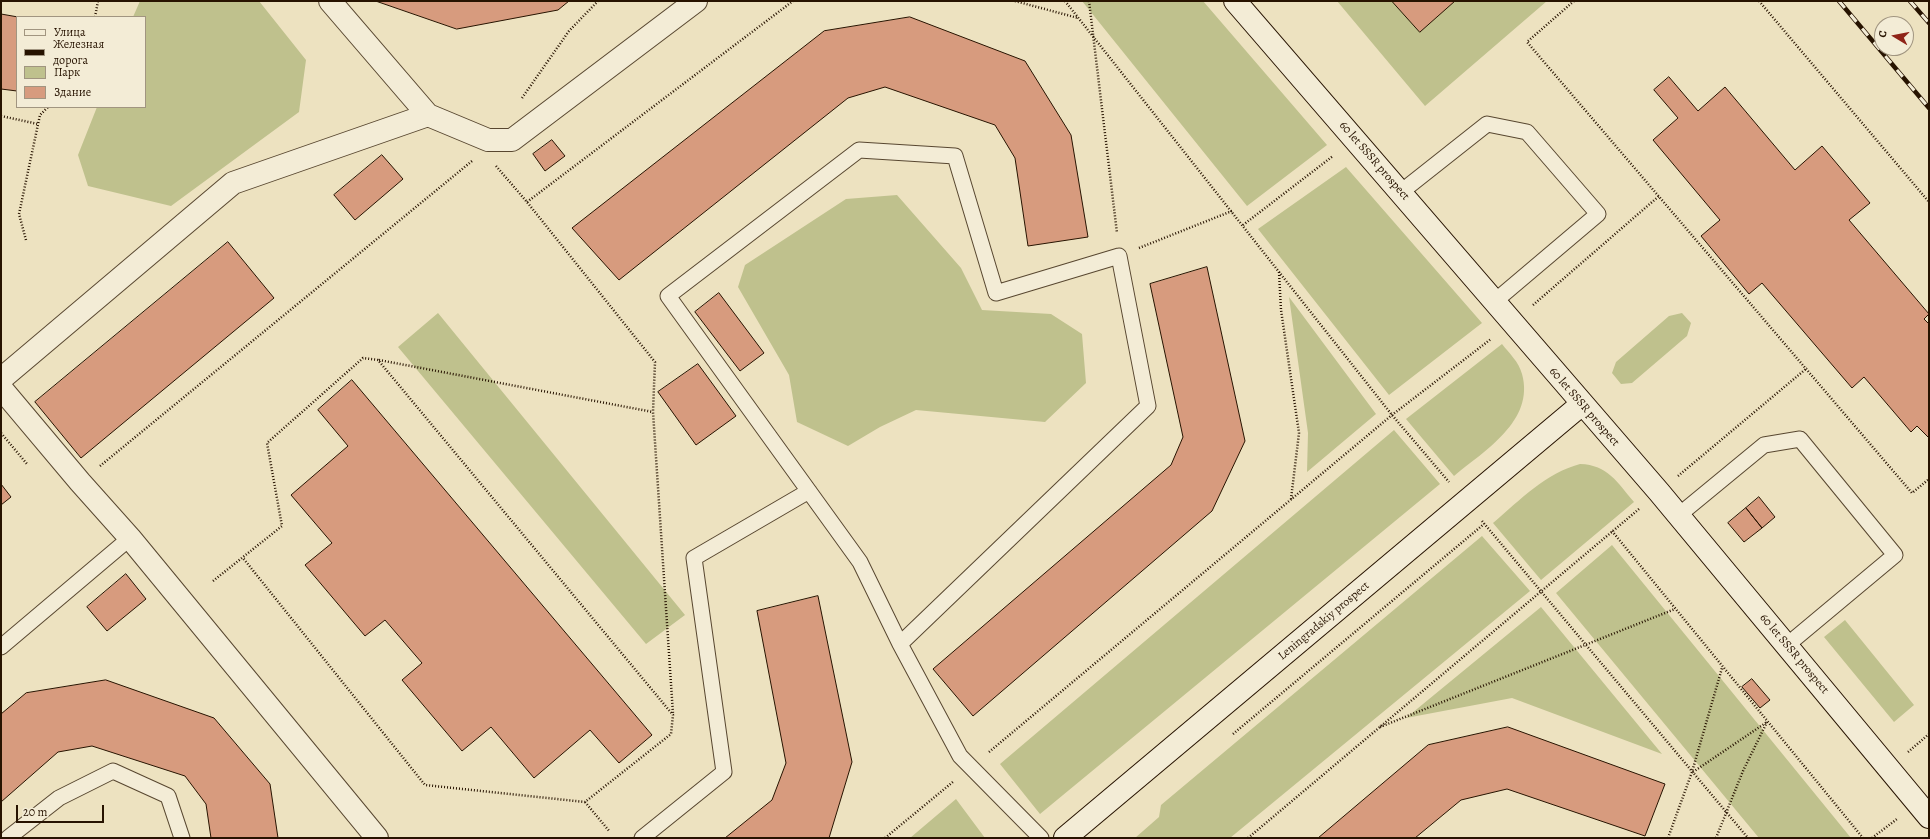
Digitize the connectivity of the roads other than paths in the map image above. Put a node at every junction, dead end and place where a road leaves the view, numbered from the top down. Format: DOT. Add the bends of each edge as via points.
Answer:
graph roads {
  1 [pos="330,1"];
  2 [pos="696,1"];
  3 [pos="1240,3"];
  4 [pos="428,115"];
  5 [pos="1401,192"];
  6 [pos="1494,302"];
  7 [pos="1,379"];
  8 [pos="1,388"];
  9 [pos="1582,404"];
  10 [pos="809,490"];
  11 [pos="1679,515"];
  12 [pos="130,538"];
  13 [pos="900,644"];
  14 [pos="1786,646"];
  15 [pos="1,647"];
  16 [pos="1929,818"];
  17 [pos="8,838"];
  18 [pos="182,838"];
  19 [pos="377,838"];
  20 [pos="642,838"];
  21 [pos="1041,838"];
  22 [pos="1065,838"];
  1 -- 4 [label="street"];
  2 -- 4 [label="street" via="512,140 488,146 488,140"];
  3 -- 5 [label="street, 60 let SSSR prospect"];
  4 -- 7 [label="street" via="233,182"];
  5 -- 6 [label="street, 60 let SSSR prospect"];
  5 -- 6 [label="lane" via="1486,124 1527,132 1598,214"];
  6 -- 9 [label="street, 60 let SSSR prospect"];
  8 -- 12 [label="street"];
  9 -- 11 [label="street, 60 let SSSR prospect"];
  9 -- 22 [label="street, Leningradskiy prospect"];
  10 -- 13 [label="lane" via="860,562"];
  10 -- 13 [label="lane" via="668,296 859,150 955,156 996,293 1119,256 1148,406"];
  10 -- 20 [label="lane" via="694,558 724,772"];
  11 -- 14 [label="street, 60 let SSSR prospect"];
  11 -- 14 [label="lane" via="1764,445 1800,439 1895,555"];
  12 -- 15 [label="lane"];
  12 -- 19 [label="street"];
  13 -- 21 [label="lane" via="960,756"];
  14 -- 16 [label="street, 60 let SSSR prospect"];
  17 -- 18 [label="lane" via="59,798 113,771 168,796"];
}
